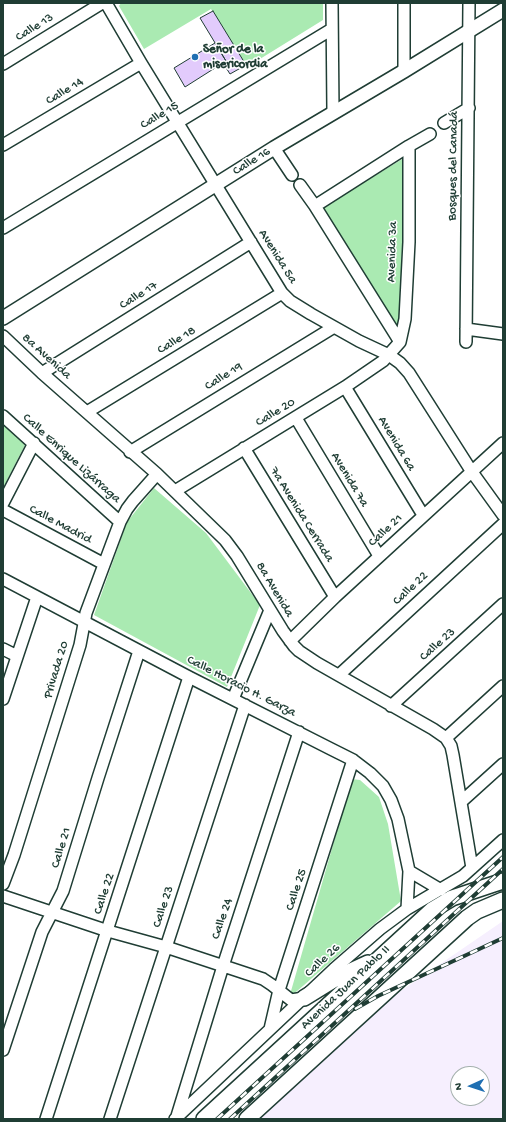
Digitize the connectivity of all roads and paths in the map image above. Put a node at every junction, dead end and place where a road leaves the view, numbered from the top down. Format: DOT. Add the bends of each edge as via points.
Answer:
graph roads {
  1 [pos="102,3"];
  2 [pos="106,3"];
  3 [pos="332,3"];
  4 [pos="404,3"];
  5 [pos="469,3"];
  6 [pos="502,14"];
  7 [pos="332,29"];
  8 [pos="468,32"];
  9 [pos="141,63"];
  10 [pos="3,64"];
  11 [pos="404,72"];
  12 [pos="469,108"];
  13 [pos="333,112"];
  14 [pos="177,122"];
  15 [pos="444,123"];
  16 [pos="430,134"];
  17 [pos="3,145"];
  18 [pos="409,146"];
  19 [pos="274,148"];
  20 [pos="292,175"];
  21 [pos="215,184"];
  22 [pos="300,185"];
  23 [pos="315,206"];
  24 [pos="3,228"];
  25 [pos="251,242"];
  26 [pos="282,293"];
  27 [pos="3,318"];
  28 [pos="334,327"];
  29 [pos="466,329"];
  30 [pos="503,334"];
  31 [pos="3,336"];
  32 [pos="400,342"];
  33 [pos="466,342"];
  34 [pos="389,354"];
  35 [pos="42,373"];
  36 [pos="345,387"];
  37 [pos="87,412"];
  38 [pos="3,416"];
  39 [pos="296,418"];
  40 [pos="34,443"];
  41 [pos="503,443"];
  42 [pos="244,448"];
  43 [pos="130,452"];
  44 [pos="472,472"];
  45 [pos="157,474"];
  46 [pos="175,491"];
  47 [pos="3,503"];
  48 [pos="3,510"];
  49 [pos="423,515"];
  50 [pos="503,515"];
  51 [pos="120,522"];
  52 [pos="503,524"];
  53 [pos="379,556"];
  54 [pos="104,564"];
  55 [pos="3,579"];
  56 [pos="335,596"];
  57 [pos="37,597"];
  58 [pos="503,604"];
  59 [pos="270,610"];
  60 [pos="84,622"];
  61 [pos="290,641"];
  62 [pos="3,649"];
  63 [pos="140,651"];
  64 [pos="17,656"];
  65 [pos="339,675"];
  66 [pos="189,677"];
  67 [pos="503,686"];
  68 [pos="233,698"];
  69 [pos="3,699"];
  70 [pos="245,705"];
  71 [pos="392,706"];
  72 [pos="299,732"];
  73 [pos="446,738"];
  74 [pos="353,760"];
  75 [pos="503,764"];
  76 [pos="461,802"];
  77 [pos="503,840"];
  78 [pos="472,868"];
  79 [pos="408,871"];
  80 [pos="503,880"];
  81 [pos="3,884"];
  82 [pos="441,890"];
  83 [pos="3,896"];
  84 [pos="503,900"];
  85 [pos="407,909"];
  86 [pos="53,913"];
  87 [pos="108,931"];
  88 [pos="166,947"];
  89 [pos="378,959"];
  90 [pos="222,966"];
  91 [pos="279,990"];
  92 [pos="304,998"];
  93 [pos="270,1029"];
  94 [pos="3,1050"];
  95 [pos="188,1080"];
  96 [pos="209,1086"];
  97 [pos="176,1118"];
  98 [pos="46,1119"];
  99 [pos="110,1119"];
  100 [pos="204,1119"];
  101 [pos="247,1119"];
  1 -- 10 [label="street, Calle 13"];
  2 -- 9 [label="street, Avenida 5a"];
  3 -- 7 [label="street"];
  4 -- 11 [label="street"];
  5 -- 8 [label="street, Bosques del Canadá"];
  6 -- 8 [label="street, Calle 16"];
  7 -- 13 [label="street"];
  7 -- 14 [label="street, Calle 15"];
  8 -- 11 [label="street, Calle 16"];
  8 -- 12 [label="street, Bosques del Canadá"];
  9 -- 14 [label="street, Avenida 5a"];
  9 -- 17 [label="street, Calle 14"];
  11 -- 13 [label="street, Calle 16"];
  12 -- 15 [label="street"];
  12 -- 29 [label="street, Bosques del Canadá"];
  13 -- 19 [label="street, Calle 16"];
  14 -- 21 [label="street, Avenida 5a"];
  14 -- 24 [label="street, Calle 15"];
  16 -- 18 [label="street"];
  18 -- 23 [label="street"];
  18 -- 32 [label="street, Avenida 3a" via="405,319"];
  19 -- 20 [label="street"];
  19 -- 21 [label="street, Calle 16"];
  21 -- 25 [label="street, Avenida 5a"];
  21 -- 27 [label="street, Calle 16"];
  22 -- 23 [label="street"];
  23 -- 32 [label="street"];
  25 -- 26 [label="street, Avenida 5a"];
  25 -- 35 [label="street, Calle 17"];
  26 -- 28 [label="street, Avenida 5a"];
  26 -- 37 [label="street, Calle 18"];
  28 -- 34 [label="street, Avenida 5a"];
  28 -- 43 [label="street, Calle 19"];
  29 -- 30 [label="street"];
  29 -- 33 [label="street, Bosques del Canadá"];
  31 -- 35 [label="street, 8a Avenida"];
  32 -- 34 [label="street"];
  34 -- 36 [label="street, Calle 20"];
  34 -- 44 [label="street, Avenida 5a" via="409,373"];
  35 -- 37 [label="street, 8a Avenida"];
  36 -- 39 [label="street, Calle 20"];
  36 -- 49 [label="street, Avenida 6a"];
  37 -- 43 [label="street, 8a Avenida"];
  38 -- 40 [label="street, Calle Enrique Lizárraga"];
  39 -- 42 [label="street, Calle 20"];
  39 -- 53 [label="street, Avenida 7a"];
  40 -- 47 [label="street"];
  40 -- 51 [label="street, Calle Enrique Lizárraga"];
  41 -- 44 [label="street, Calle 21"];
  42 -- 46 [label="street, Calle 20"];
  42 -- 56 [label="street, 7a Avenida Cerrada"];
  43 -- 45 [label="street, 8a Avenida"];
  44 -- 49 [label="street, Calle 21"];
  44 -- 50 [label="street, Avenida 5a"];
  45 -- 46 [label="street, 8a Avenida"];
  45 -- 51 [label="street, Privada 20" via="133,501"];
  46 -- 59 [label="street, 8a Avenida" via="225,540"];
  48 -- 54 [label="street, Calle Madrid"];
  49 -- 53 [label="street, Calle 21"];
  51 -- 54 [label="street, Privada 20"];
  52 -- 65 [label="street, Calle 22"];
  53 -- 56 [label="street, Calle 21"];
  54 -- 60 [label="street, Privada 20"];
  55 -- 57 [label="street, Calle Horacio H. Garza"];
  56 -- 61 [label="street, Calle 21"];
  57 -- 60 [label="street, Calle Horacio H. Garza"];
  57 -- 64 [label="street"];
  58 -- 71 [label="street, Calle 23"];
  59 -- 61 [label="street, 8a Avenida"];
  59 -- 68 [label="street"];
  60 -- 63 [label="street, Calle Horacio H. Garza"];
  60 -- 81 [label="street, Privada 20" via="80,645"];
  61 -- 65 [label="street, 8a Avenida" via="299,651"];
  62 -- 64 [label="street"];
  63 -- 66 [label="street, Calle Horacio H. Garza"];
  63 -- 86 [label="street, Calle 21" via="63,891"];
  64 -- 69 [label="street"];
  65 -- 71 [label="street, 8a Avenida"];
  66 -- 68 [label="street, Calle Horacio H. Garza"];
  66 -- 87 [label="street, Calle 22"];
  67 -- 73 [label="street"];
  68 -- 70 [label="street, Calle Horacio H. Garza"];
  70 -- 72 [label="street, Calle Horacio H. Garza"];
  70 -- 88 [label="street, Calle 23"];
  71 -- 73 [label="street, 8a Avenida"];
  72 -- 74 [label="street, Calle Horacio H. Garza"];
  72 -- 90 [label="street, Calle 24"];
  73 -- 76 [label="street" via="453,755"];
  74 -- 79 [label="street, Calle Horacio H. Garza" via="383,786 391,800 402,833"];
  74 -- 91 [label="street, Calle 25"];
  75 -- 76 [label="street"];
  76 -- 78 [label="street"];
  77 -- 78 [label="street, Calle 26"];
  78 -- 82 [label="street, Calle 26"];
  79 -- 82 [label="street"];
  79 -- 85 [label="street, Calle Horacio H. Garza"];
  80 -- 89 [label="main road, Avenida Juan Pablo II" via="442,903"];
  82 -- 85 [label="street, Calle 26"];
  83 -- 86 [label="street"];
  84 -- 101 [label="main road" via="467,918"];
  85 -- 92 [label="street, Calle 26" via="393,918"];
  86 -- 87 [label="street"];
  86 -- 94 [label="street, Calle 21" via="42,932"];
  87 -- 88 [label="street"];
  87 -- 98 [label="street, Calle 22"];
  88 -- 90 [label="street"];
  88 -- 99 [label="street, Calle 23"];
  89 -- 92 [label="main road" via="338,977"];
  89 -- 100 [label="main road, Avenida Juan Pablo II"];
  90 -- 91 [label="street" via="263,979"];
  90 -- 95 [label="street, Calle 24"];
  91 -- 92 [label="street" via="291,1000"];
  91 -- 93 [label="street, Calle 25"];
  92 -- 93 [label="street, Calle 26"];
  93 -- 96 [label="street, Calle 26"];
  95 -- 96 [label="street" via="196,1085"];
  95 -- 97 [label="street, Calle 24"];
  96 -- 97 [label="street, Calle 26"];
}
